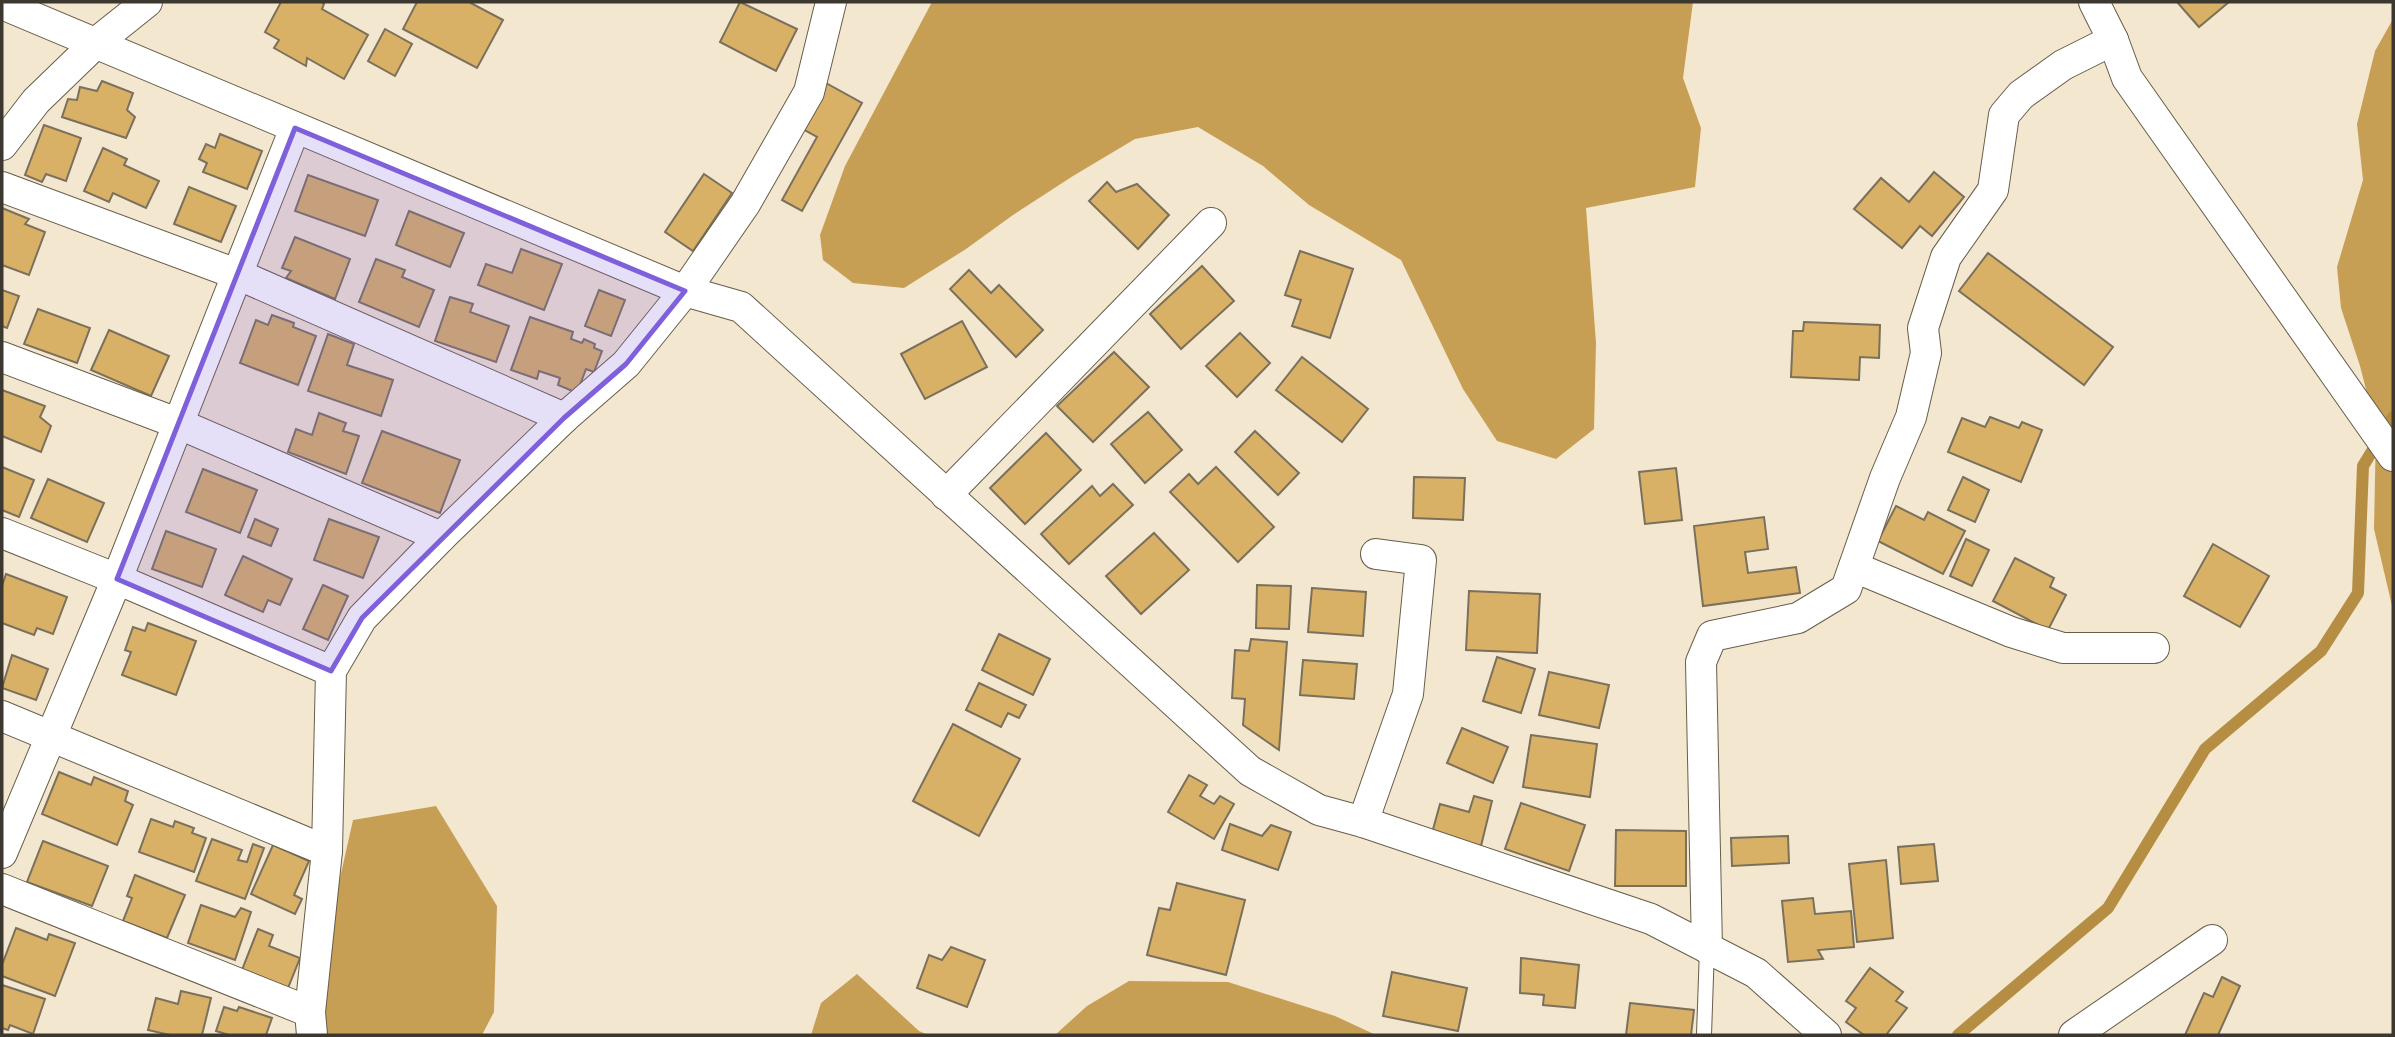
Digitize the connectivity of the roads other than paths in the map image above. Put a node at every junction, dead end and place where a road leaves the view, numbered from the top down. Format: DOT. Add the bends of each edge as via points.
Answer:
graph roads {
  1 [pos="147,2"];
  2 [pos="831,2"];
  3 [pos="2094,2"];
  4 [pos="2,4"];
  5 [pos="2113,40"];
  6 [pos="97,42"];
  7 [pos="295,128"];
  8 [pos="2,145"];
  9 [pos="2,187"];
  10 [pos="1211,223"];
  11 [pos="239,275"];
  12 [pos="685,291"];
  13 [pos="2,357"];
  14 [pos="564,418"];
  15 [pos="177,423"];
  16 [pos="2393,456"];
  17 [pos="946,495"];
  18 [pos="2,533"];
  19 [pos="440,537"];
  20 [pos="1376,554"];
  21 [pos="1854,567"];
  22 [pos="117,579"];
  23 [pos="2154,648"];
  24 [pos="331,671"];
  25 [pos="2,716"];
  26 [pos="50,737"];
  27 [pos="1363,822"];
  28 [pos="327,850"];
  29 [pos="2,853"];
  30 [pos="2,889"];
  31 [pos="2212,940"];
  32 [pos="1707,948"];
  33 [pos="311,1024"];
  34 [pos="1704,1035"];
  35 [pos="1826,1035"];
  36 [pos="2074,1035"];
  1 -- 6 [label="street"];
  2 -- 12 [label="street" via="809,92 745,204"];
  3 -- 5 [label="street"];
  4 -- 6 [label="street"];
  5 -- 16 [label="street" via="2127,78"];
  5 -- 21 [label="street" via="2063,65 2021,94 2004,115 1993,190 1946,257 1923,328 1926,353 1911,417"];
  6 -- 7 [label="street"];
  6 -- 8 [label="street" via="36,101"];
  7 -- 11 [label="street"];
  7 -- 12 [label="street"];
  9 -- 11 [label="street"];
  10 -- 17 [label="street"];
  11 -- 14 [label="street"];
  11 -- 15 [label="street"];
  12 -- 14 [label="street" via="626,364"];
  12 -- 17 [label="street" via="741,307"];
  13 -- 15 [label="street"];
  14 -- 19 [label="street"];
  15 -- 19 [label="street"];
  15 -- 22 [label="street"];
  17 -- 27 [label="street" via="1250,771 1319,810"];
  18 -- 22 [label="street"];
  19 -- 24 [label="street" via="362,618"];
  20 -- 27 [label="street" via="1421,560 1408,694"];
  21 -- 23 [label="street" via="2011,632 2063,648"];
  21 -- 32 [label="street" via="1846,589 1798,618 1712,636 1701,662"];
  22 -- 24 [label="street"];
  22 -- 26 [label="street"];
  24 -- 28 [label="street"];
  25 -- 26 [label="street"];
  26 -- 28 [label="street"];
  26 -- 29 [label="street"];
  27 -- 32 [label="street" via="1651,919"];
  28 -- 33 [label="street"];
  30 -- 33 [label="street"];
  31 -- 36 [label="street"];
  32 -- 34 [label="lane"];
  32 -- 35 [label="street" via="1756,973"];
}
